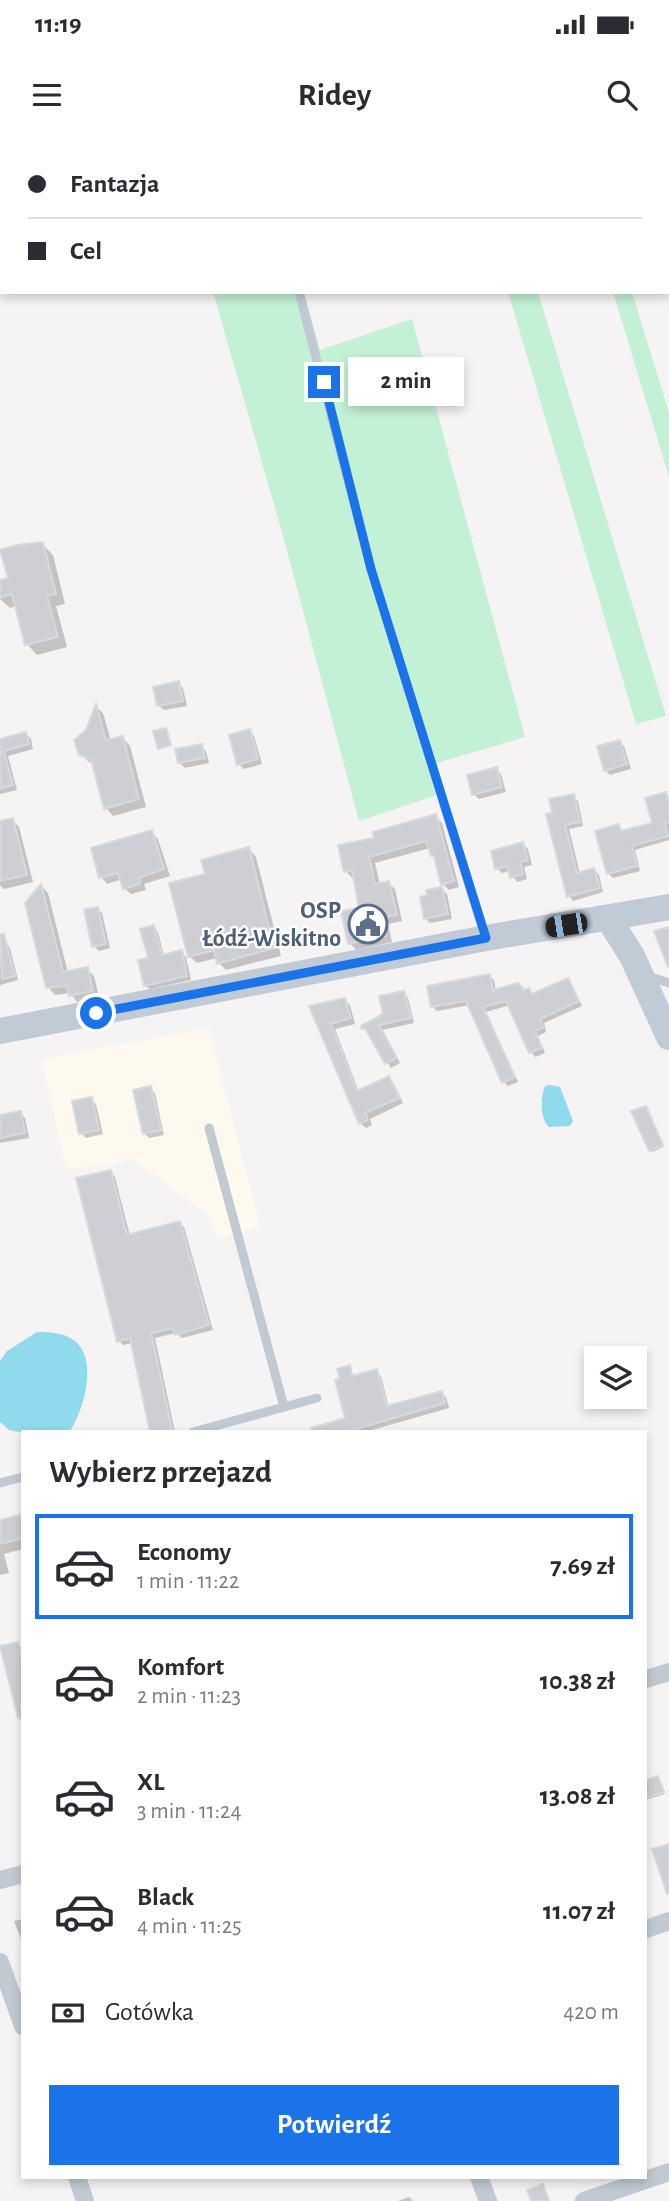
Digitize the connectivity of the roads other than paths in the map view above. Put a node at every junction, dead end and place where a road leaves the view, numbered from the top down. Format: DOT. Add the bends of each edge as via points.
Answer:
graph roads {
  1 [pos="300,294"];
  2 [pos="669,907"];
  3 [pos="608,918"];
  4 [pos="486,938"];
  5 [pos="640,973"];
  6 [pos="669,983"];
  7 [pos="0,1031"];
  8 [pos="669,1037"];
  9 [pos="209,1128"];
  10 [pos="317,1398"];
  11 [pos="284,1407"];
  12 [pos="200,1430"];
  13 [pos="21,1478"];
  14 [pos="0,1483"];
  15 [pos="669,1672"];
  16 [pos="647,1679"];
  17 [pos="21,1875"];
  18 [pos="0,1881"];
  19 [pos="669,1921"];
  20 [pos="647,1929"];
  21 [pos="0,1962"];
  22 [pos="21,2020"];
  23 [pos="669,2172"];
  24 [pos="78,2179"];
  25 [pos="481,2179"];
  26 [pos="85,2201"];
  27 [pos="488,2201"];
  28 [pos="584,2201"];
  1 -- 4 [label="lane" via="371,569"];
  2 -- 3 [label="street"];
  3 -- 4 [label="street"];
  3 -- 5 [label="street"];
  4 -- 7 [label="street"];
  5 -- 6 [label="lane"];
  5 -- 8 [label="street"];
  9 -- 11 [label="lane"];
  10 -- 11 [label="lane"];
  11 -- 12 [label="lane"];
  13 -- 14 [label="lane"];
  15 -- 16 [label="street"];
  17 -- 18 [label="street"];
  19 -- 20 [label="street"];
  21 -- 22 [label="street"];
  23 -- 28 [label="street"];
  24 -- 26 [label="street"];
  25 -- 27 [label="street"];
}
